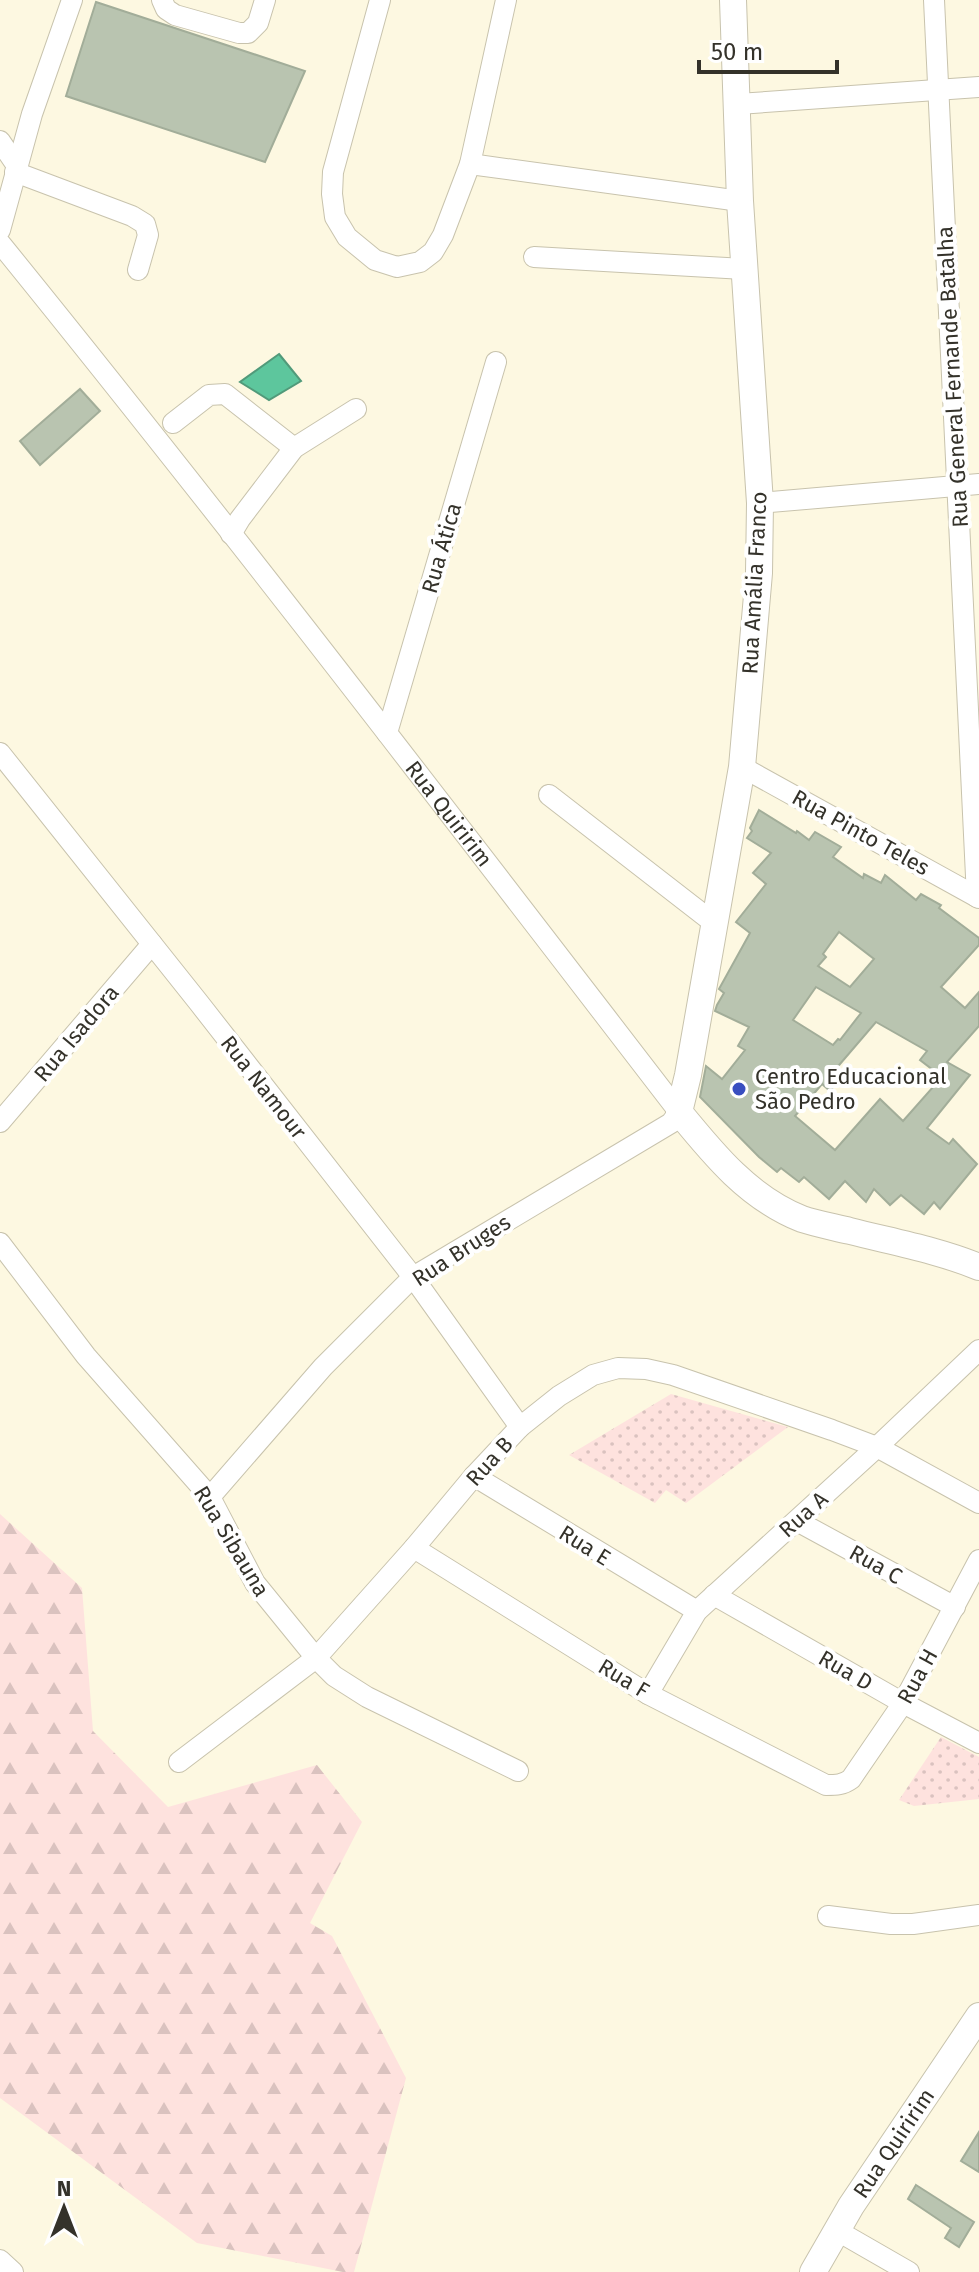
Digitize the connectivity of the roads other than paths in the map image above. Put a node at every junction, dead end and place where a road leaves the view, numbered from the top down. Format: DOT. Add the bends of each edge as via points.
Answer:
graph roads {
  1 [pos="72,0"];
  2 [pos="162,0"];
  3 [pos="265,0"];
  4 [pos="380,0"];
  5 [pos="506,0"];
  6 [pos="733,0"];
  7 [pos="934,0"];
  8 [pos="979,87"];
  9 [pos="938,90"];
  10 [pos="738,104"];
  11 [pos="0,141"];
  12 [pos="470,164"];
  13 [pos="16,169"];
  14 [pos="740,201"];
  15 [pos="0,230"];
  16 [pos="0,243"];
  17 [pos="534,257"];
  18 [pos="744,269"];
  19 [pos="138,270"];
  20 [pos="496,362"];
  21 [pos="356,409"];
  22 [pos="173,423"];
  23 [pos="294,448"];
  24 [pos="979,484"];
  25 [pos="957,486"];
  26 [pos="760,503"];
  27 [pos="231,534"];
  28 [pos="387,733"];
  29 [pos="0,753"];
  30 [pos="742,767"];
  31 [pos="549,795"];
  32 [pos="978,897"];
  33 [pos="714,923"];
  34 [pos="152,944"];
  35 [pos="679,1112"];
  36 [pos="0,1122"];
  37 [pos="0,1243"];
  38 [pos="979,1267"];
  39 [pos="413,1277"];
  40 [pos="979,1350"];
  41 [pos="520,1427"];
  42 [pos="877,1447"];
  43 [pos="474,1476"];
  44 [pos="210,1497"];
  45 [pos="979,1503"];
  46 [pos="797,1521"];
  47 [pos="414,1548"];
  48 [pos="979,1560"];
  49 [pos="714,1595"];
  50 [pos="955,1607"];
  51 [pos="697,1611"];
  52 [pos="316,1658"];
  53 [pos="648,1694"];
  54 [pos="903,1703"];
  55 [pos="979,1743"];
  56 [pos="179,1762"];
  57 [pos="518,1771"];
  58 [pos="844,1784"];
  59 [pos="979,1915"];
  60 [pos="828,1916"];
  61 [pos="979,2016"];
  62 [pos="836,2230"];
  63 [pos="0,2260"];
  64 [pos="13,2272"];
  65 [pos="813,2272"];
  66 [pos="909,2272"];
  1 -- 13 [label="street"];
  2 -- 3 [label="street" via="175,15 239,33 248,33 258,23"];
  4 -- 12 [label="street" via="333,172 335,217 347,237 375,260 397,267 420,262 443,235"];
  5 -- 12 [label="street"];
  6 -- 10 [label="main road, Rua Amália Franco"];
  7 -- 9 [label="street, Rua General Fernande Batalha"];
  8 -- 9 [label="street"];
  9 -- 10 [label="street"];
  9 -- 25 [label="street, Rua General Fernande Batalha"];
  10 -- 14 [label="main road, Rua Amália Franco"];
  11 -- 13 [label="street"];
  12 -- 14 [label="street"];
  13 -- 15 [label="street"];
  13 -- 19 [label="street" via="145,224 148,235"];
  14 -- 18 [label="main road, Rua Amália Franco"];
  16 -- 27 [label="street, Rua Quiririm"];
  17 -- 18 [label="street"];
  18 -- 26 [label="main road, Rua Amália Franco"];
  20 -- 28 [label="street, Rua Ática"];
  21 -- 23 [label="street"];
  22 -- 23 [label="street" via="209,395 225,394"];
  23 -- 27 [label="street"];
  24 -- 25 [label="street"];
  25 -- 26 [label="street"];
  25 -- 32 [label="street, Rua General Fernande Batalha"];
  26 -- 30 [label="main road, Rua Amália Franco"];
  27 -- 28 [label="street, Rua Quiririm"];
  28 -- 35 [label="street, Rua Quiririm"];
  29 -- 34 [label="street, Rua Namour"];
  30 -- 32 [label="street, Rua Pinto Teles"];
  30 -- 33 [label="main road, Rua Amália Franco"];
  31 -- 33 [label="street"];
  33 -- 35 [label="main road, Rua Amália Franco"];
  34 -- 36 [label="street, Rua Isadora"];
  34 -- 39 [label="street, Rua Namour"];
  35 -- 38 [label="main road, Rua Quiririm" via="716,1159 752,1190 802,1219"];
  35 -- 39 [label="street, Rua Bruges" via="671,1123"];
  37 -- 44 [label="street, Rua Sibauna" via="86,1356"];
  39 -- 41 [label="street, Rua Namour"];
  39 -- 44 [label="street, Rua Bruges" via="323,1367"];
  40 -- 42 [label="street, Rua A"];
  41 -- 42 [label="street, Rua B" via="593,1375 618,1368 646,1369"];
  41 -- 43 [label="street, Rua B"];
  42 -- 45 [label="street"];
  42 -- 46 [label="street, Rua A"];
  43 -- 47 [label="street, Rua B"];
  43 -- 51 [label="street, Rua E"];
  44 -- 52 [label="street, Rua Sibauna" via="255,1583"];
  46 -- 49 [label="street, Rua A"];
  46 -- 50 [label="street, Rua C"];
  47 -- 52 [label="street, Rua B"];
  47 -- 53 [label="street, Rua F"];
  48 -- 50 [label="street, Rua H"];
  49 -- 51 [label="street, Rua A"];
  49 -- 54 [label="street, Rua D"];
  50 -- 54 [label="street, Rua H"];
  51 -- 53 [label="street, Rua A"];
  52 -- 56 [label="street, Rua B"];
  52 -- 57 [label="street, Rua Sibauna" via="367,1697"];
  53 -- 58 [label="street, Rua F" via="826,1785"];
  54 -- 55 [label="street, Rua D"];
  54 -- 58 [label="street, Rua H"];
  59 -- 60 [label="street" via="913,1924"];
  61 -- 62 [label="main road, Rua Quiririm"];
  62 -- 65 [label="main road, Rua Quiririm"];
  62 -- 66 [label="street"];
  63 -- 64 [label="street"];
}
